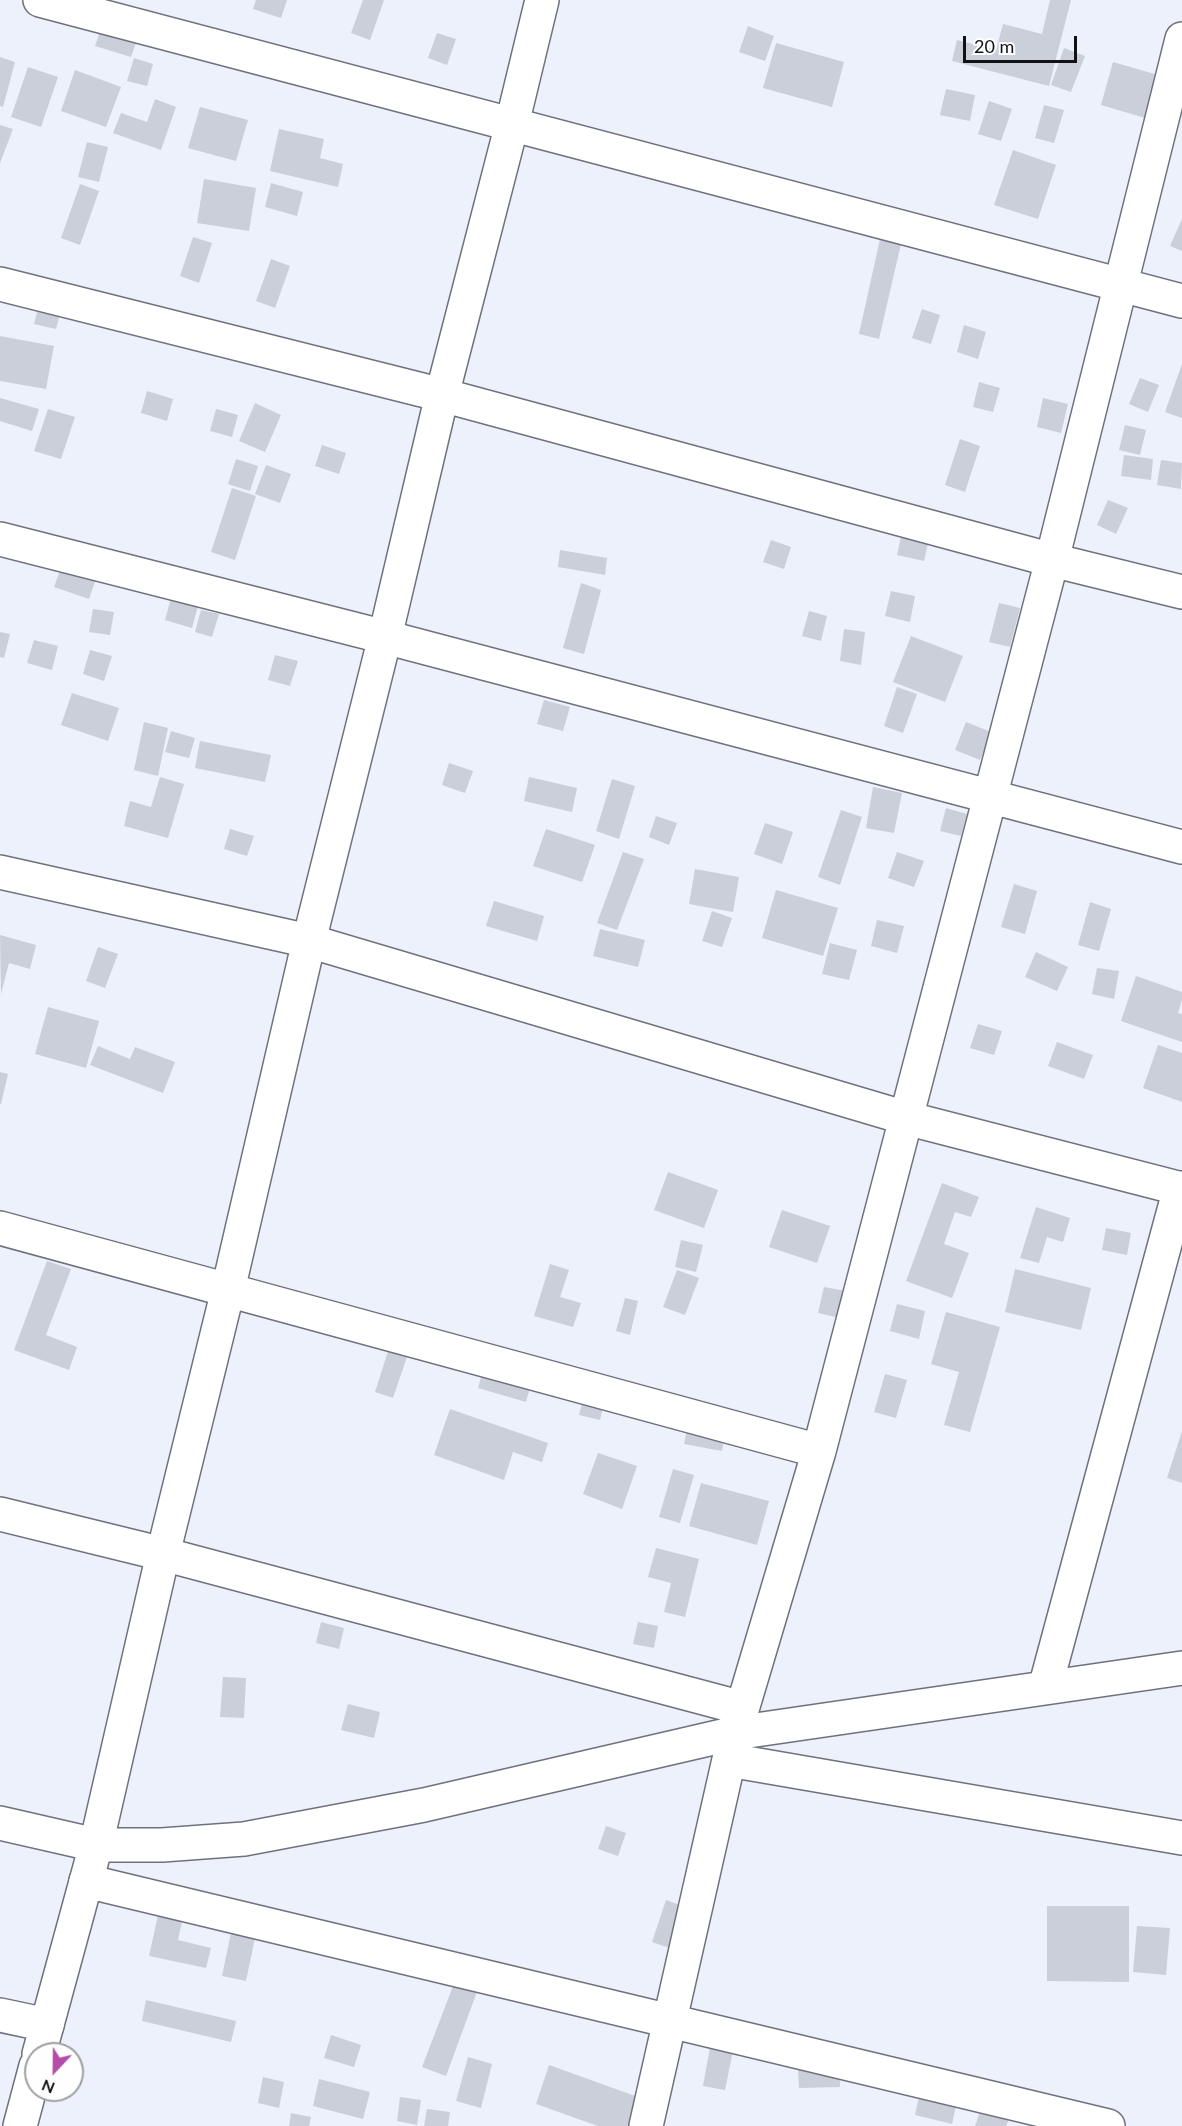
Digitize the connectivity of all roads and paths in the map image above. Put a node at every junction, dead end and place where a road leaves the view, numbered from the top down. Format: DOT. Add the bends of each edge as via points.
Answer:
graph roads {
  1 [pos="40,0"];
  2 [pos="542,0"];
  3 [pos="1182,39"];
  4 [pos="512,124"];
  5 [pos="0,284"];
  6 [pos="1122,285"];
  7 [pos="1182,301"];
  8 [pos="442,395"];
  9 [pos="0,539"];
  10 [pos="1052,560"];
  11 [pos="1182,592"];
  12 [pos="385,638"];
  13 [pos="989,797"];
  14 [pos="1182,847"];
  15 [pos="0,872"];
  16 [pos="309,941"];
  17 [pos="906,1118"];
  18 [pos="1181,1188"];
  19 [pos="0,1228"];
  20 [pos="228,1290"];
  21 [pos="819,1451"];
  22 [pos="0,1514"];
  23 [pos="163,1554"];
  24 [pos="1182,1668"];
  25 [pos="1045,1688"];
  26 [pos="735,1733"];
  27 [pos="0,1823"];
  28 [pos="1182,1838"];
  29 [pos="96,1845"];
  30 [pos="86,1881"];
  31 [pos="0,2015"];
  32 [pos="669,2022"];
  33 [pos="43,2040"];
  34 [pos="26,2102"];
  35 [pos="20,2126"];
  36 [pos="646,2126"];
  37 [pos="1108,2126"];
  1 -- 4 [label="street"];
  2 -- 4 [label="street"];
  3 -- 6 [label="street"];
  4 -- 6 [label="street"];
  4 -- 8 [label="street"];
  5 -- 8 [label="street"];
  6 -- 7 [label="street"];
  6 -- 10 [label="street"];
  8 -- 10 [label="street"];
  8 -- 12 [label="street"];
  9 -- 12 [label="street"];
  10 -- 11 [label="street"];
  10 -- 13 [label="street"];
  12 -- 13 [label="street"];
  12 -- 16 [label="street"];
  13 -- 14 [label="street"];
  13 -- 17 [label="street"];
  15 -- 16 [label="street"];
  16 -- 17 [label="street"];
  16 -- 20 [label="street"];
  17 -- 18 [label="street"];
  17 -- 21 [label="street"];
  18 -- 25 [label="street"];
  19 -- 20 [label="street"];
  20 -- 21 [label="street"];
  20 -- 23 [label="street"];
  21 -- 26 [label="street"];
  22 -- 23 [label="street"];
  23 -- 26 [label="street"];
  23 -- 29 [label="street"];
  24 -- 25 [label="street"];
  25 -- 26 [label="street"];
  26 -- 28 [label="street"];
  26 -- 29 [label="street" via="424,1805 244,1839"];
  26 -- 32 [label="street"];
  27 -- 29 [label="street"];
  29 -- 30 [label="street"];
  30 -- 32 [label="street"];
  30 -- 33 [label="street"];
  31 -- 33 [label="street"];
  32 -- 36 [label="street"];
  32 -- 37 [label="street"];
  34 -- 35 [label="street"];
}
